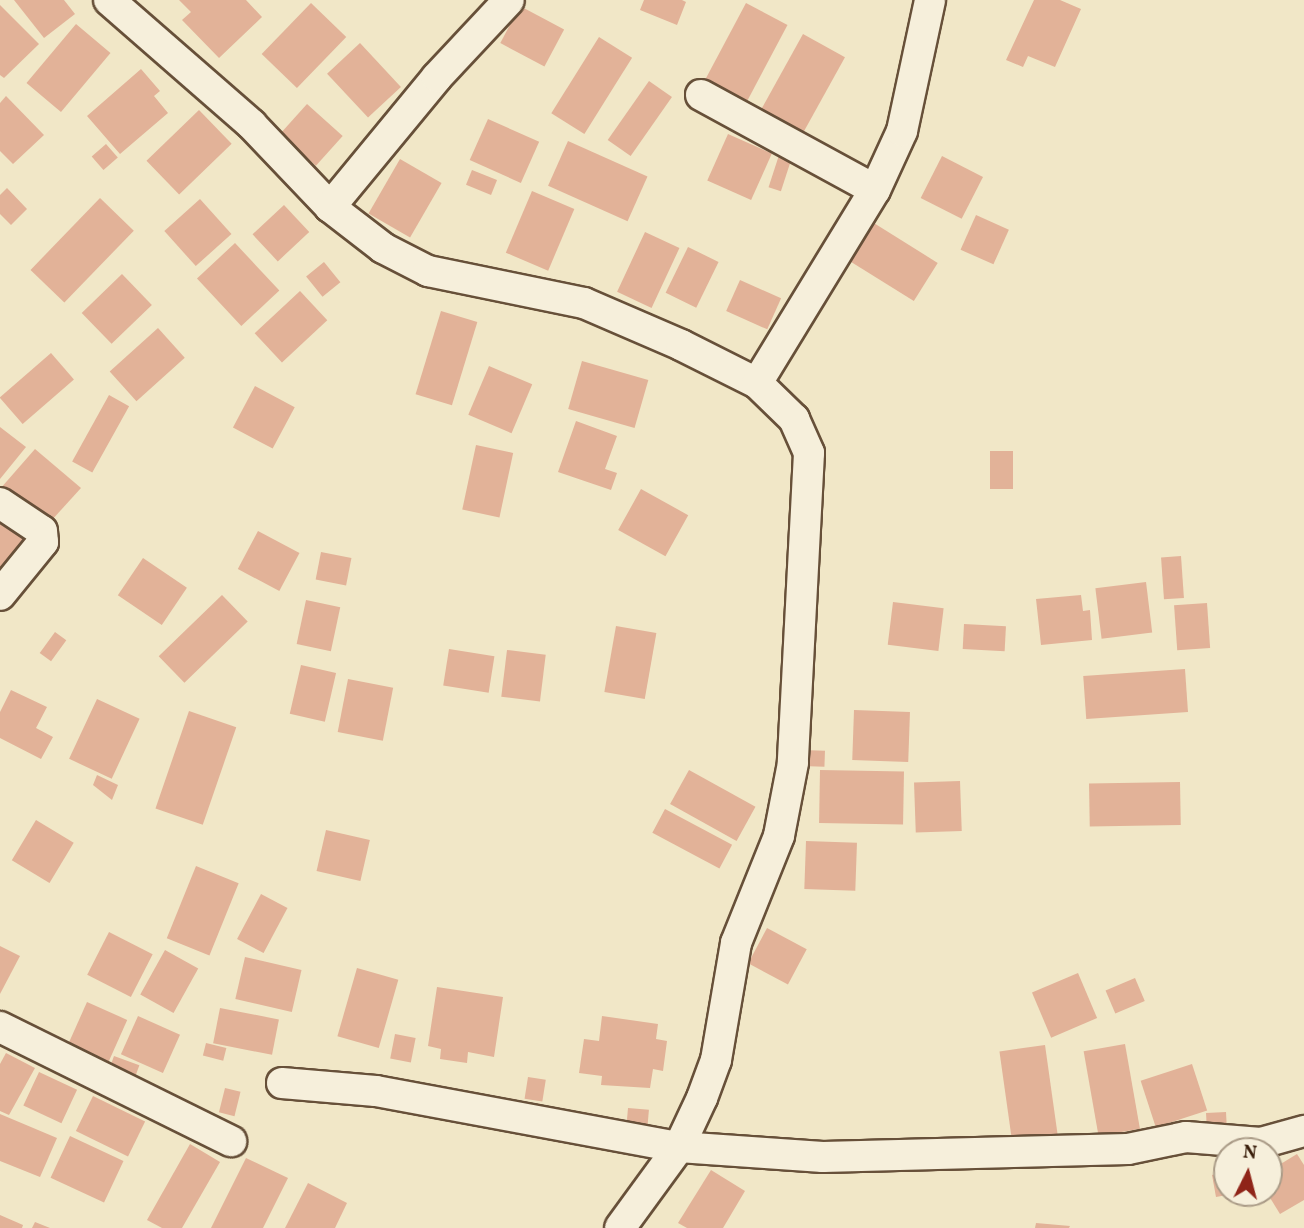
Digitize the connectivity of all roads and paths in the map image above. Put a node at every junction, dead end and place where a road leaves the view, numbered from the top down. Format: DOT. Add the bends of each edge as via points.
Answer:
graph roads {
  1 [pos="509,0"];
  2 [pos="930,0"];
  3 [pos="125,5"];
  4 [pos="701,95"];
  5 [pos="876,190"];
  6 [pos="330,207"];
  7 [pos="757,383"];
  8 [pos="0,503"];
  9 [pos="0,595"];
  10 [pos="1,1031"];
  11 [pos="282,1083"];
  12 [pos="1304,1131"];
  13 [pos="231,1141"];
  14 [pos="679,1147"];
  15 [pos="620,1228"];
  1 -- 6 [label="street"];
  2 -- 5 [label="street" via="902,131"];
  3 -- 6 [label="street" via="251,124"];
  4 -- 5 [label="street"];
  5 -- 7 [label="street"];
  6 -- 7 [label="street" via="383,248 428,271 584,303"];
  7 -- 14 [label="street" via="794,419 809,453 793,762 779,836 736,943 716,1060"];
  8 -- 9 [label="street" via="42,531 43,542"];
  10 -- 13 [label="street"];
  11 -- 14 [label="street" via="376,1091"];
  12 -- 14 [label="street" via="1261,1143 1186,1137 1128,1149 906,1157 823,1157"];
  14 -- 15 [label="street"];
}
